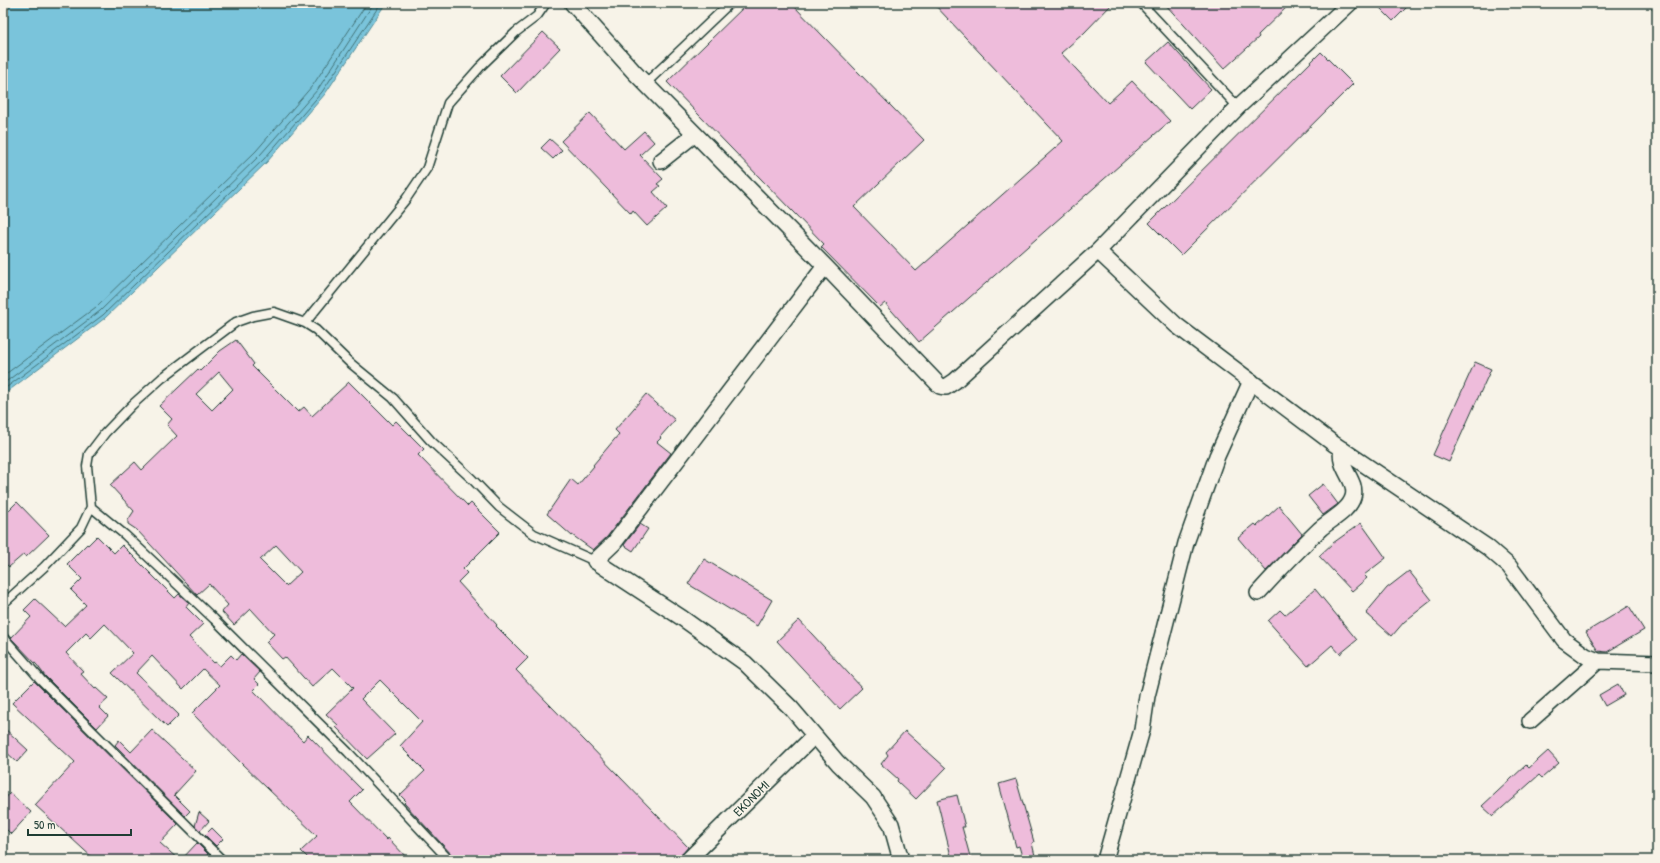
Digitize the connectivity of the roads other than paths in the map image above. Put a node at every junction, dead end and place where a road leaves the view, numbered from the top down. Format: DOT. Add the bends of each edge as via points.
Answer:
graph roads {
  1 [pos="546,3"];
  2 [pos="572,3"];
  3 [pos="730,3"];
  4 [pos="1140,3"];
  5 [pos="1350,3"];
  6 [pos="645,84"];
  7 [pos="1238,107"];
  8 [pos="694,134"];
  9 [pos="660,161"];
  10 [pos="1098,251"];
  11 [pos="825,266"];
  12 [pos="305,323"];
  13 [pos="1251,381"];
  14 [pos="1342,449"];
  15 [pos="91,507"];
  16 [pos="596,561"];
  17 [pos="1258,593"];
  18 [pos="3,604"];
  19 [pos="3,637"];
  20 [pos="1598,661"];
  21 [pos="1657,662"];
  22 [pos="1530,721"];
  23 [pos="814,736"];
  24 [pos="222,860"];
  25 [pos="449,860"];
  26 [pos="688,860"];
  27 [pos="901,860"];
  28 [pos="1104,860"];
  1 -- 12 [label="lane" via="537,16 516,32 480,67 448,103 427,168 418,182"];
  2 -- 6 [label="street"];
  3 -- 6 [label="lane"];
  4 -- 7 [label="lane"];
  5 -- 7 [label="street"];
  6 -- 8 [label="street"];
  7 -- 10 [label="street"];
  8 -- 9 [label="street"];
  8 -- 11 [label="street"];
  10 -- 11 [label="street" via="955,382 946,387 940,386"];
  10 -- 13 [label="street" via="1176,325"];
  11 -- 16 [label="street" via="614,543"];
  12 -- 15 [label="lane" via="274,312 236,322 162,378 105,433 89,454 86,466"];
  12 -- 16 [label="lane" via="393,398 431,441 499,507 534,534"];
  13 -- 14 [label="street"];
  13 -- 28 [label="street" via="1216,456 1186,543 1147,696 1142,730"];
  14 -- 17 [label="street" via="1341,462 1354,488 1353,498 1345,508 1320,528"];
  14 -- 20 [label="street" via="1487,547 1509,566 1564,640 1586,656"];
  15 -- 18 [label="lane" via="81,528 69,542"];
  15 -- 25 [label="lane" via="125,535 348,752"];
  16 -- 23 [label="street" via="745,663 791,708"];
  19 -- 24 [label="lane" via="42,680"];
  20 -- 21 [label="street"];
  20 -- 22 [label="street"];
  23 -- 26 [label="street, EKONOMI"];
  23 -- 27 [label="street" via="873,797 891,824"];
}
